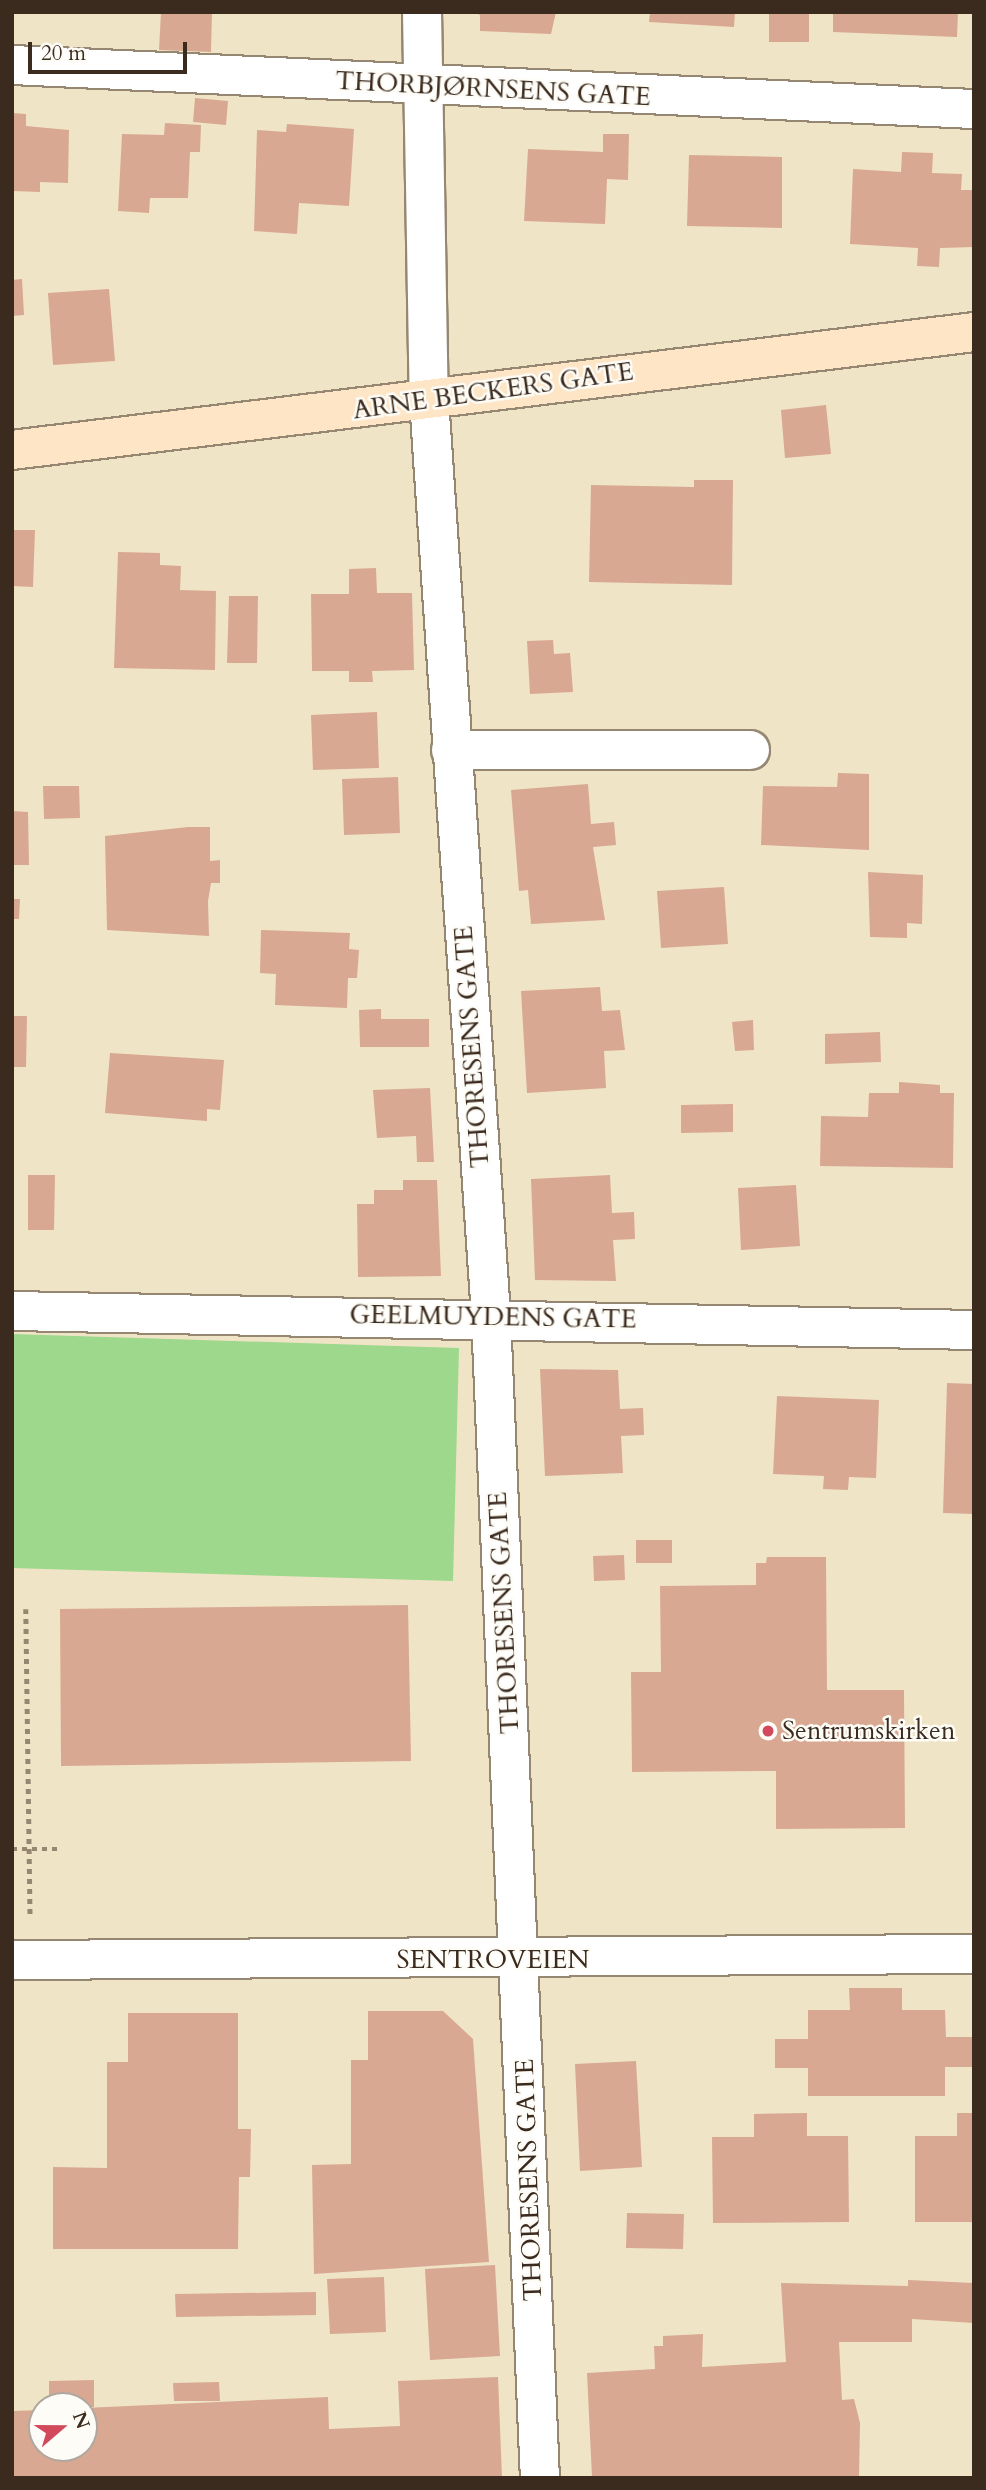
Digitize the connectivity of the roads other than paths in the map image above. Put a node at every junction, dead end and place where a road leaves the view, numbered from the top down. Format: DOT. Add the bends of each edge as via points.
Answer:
graph roads {
  1 [pos="422,12"];
  2 [pos="12,65"];
  3 [pos="424,87"];
  4 [pos="974,109"];
  5 [pos="974,332"];
  6 [pos="429,399"];
  7 [pos="12,450"];
  8 [pos="452,750"];
  9 [pos="750,750"];
  10 [pos="12,1311"];
  11 [pos="491,1316"];
  12 [pos="974,1330"];
  13 [pos="974,1954"];
  14 [pos="21,1960"];
  15 [pos="520,1961"];
  16 [pos="540,2478"];
  1 -- 3 [label="street, THORESENS GATE"];
  2 -- 3 [label="street, THORBJØRNSENS GATE"];
  3 -- 4 [label="street, THORBJØRNSENS GATE"];
  3 -- 6 [label="street, THORESENS GATE"];
  5 -- 6 [label="main road, ARNE BECKERS GATE"];
  6 -- 7 [label="main road, ARNE BECKERS GATE"];
  6 -- 8 [label="street, THORESENS GATE"];
  8 -- 9 [label="street"];
  8 -- 11 [label="street, THORESENS GATE"];
  10 -- 11 [label="street, GEELMUYDENS GATE"];
  11 -- 12 [label="street, GEELMUYDENS GATE"];
  11 -- 15 [label="street, THORESENS GATE"];
  13 -- 15 [label="street, SENTROVEIEN"];
  14 -- 15 [label="street, SENTROVEIEN"];
  15 -- 16 [label="street, THORESENS GATE"];
}
